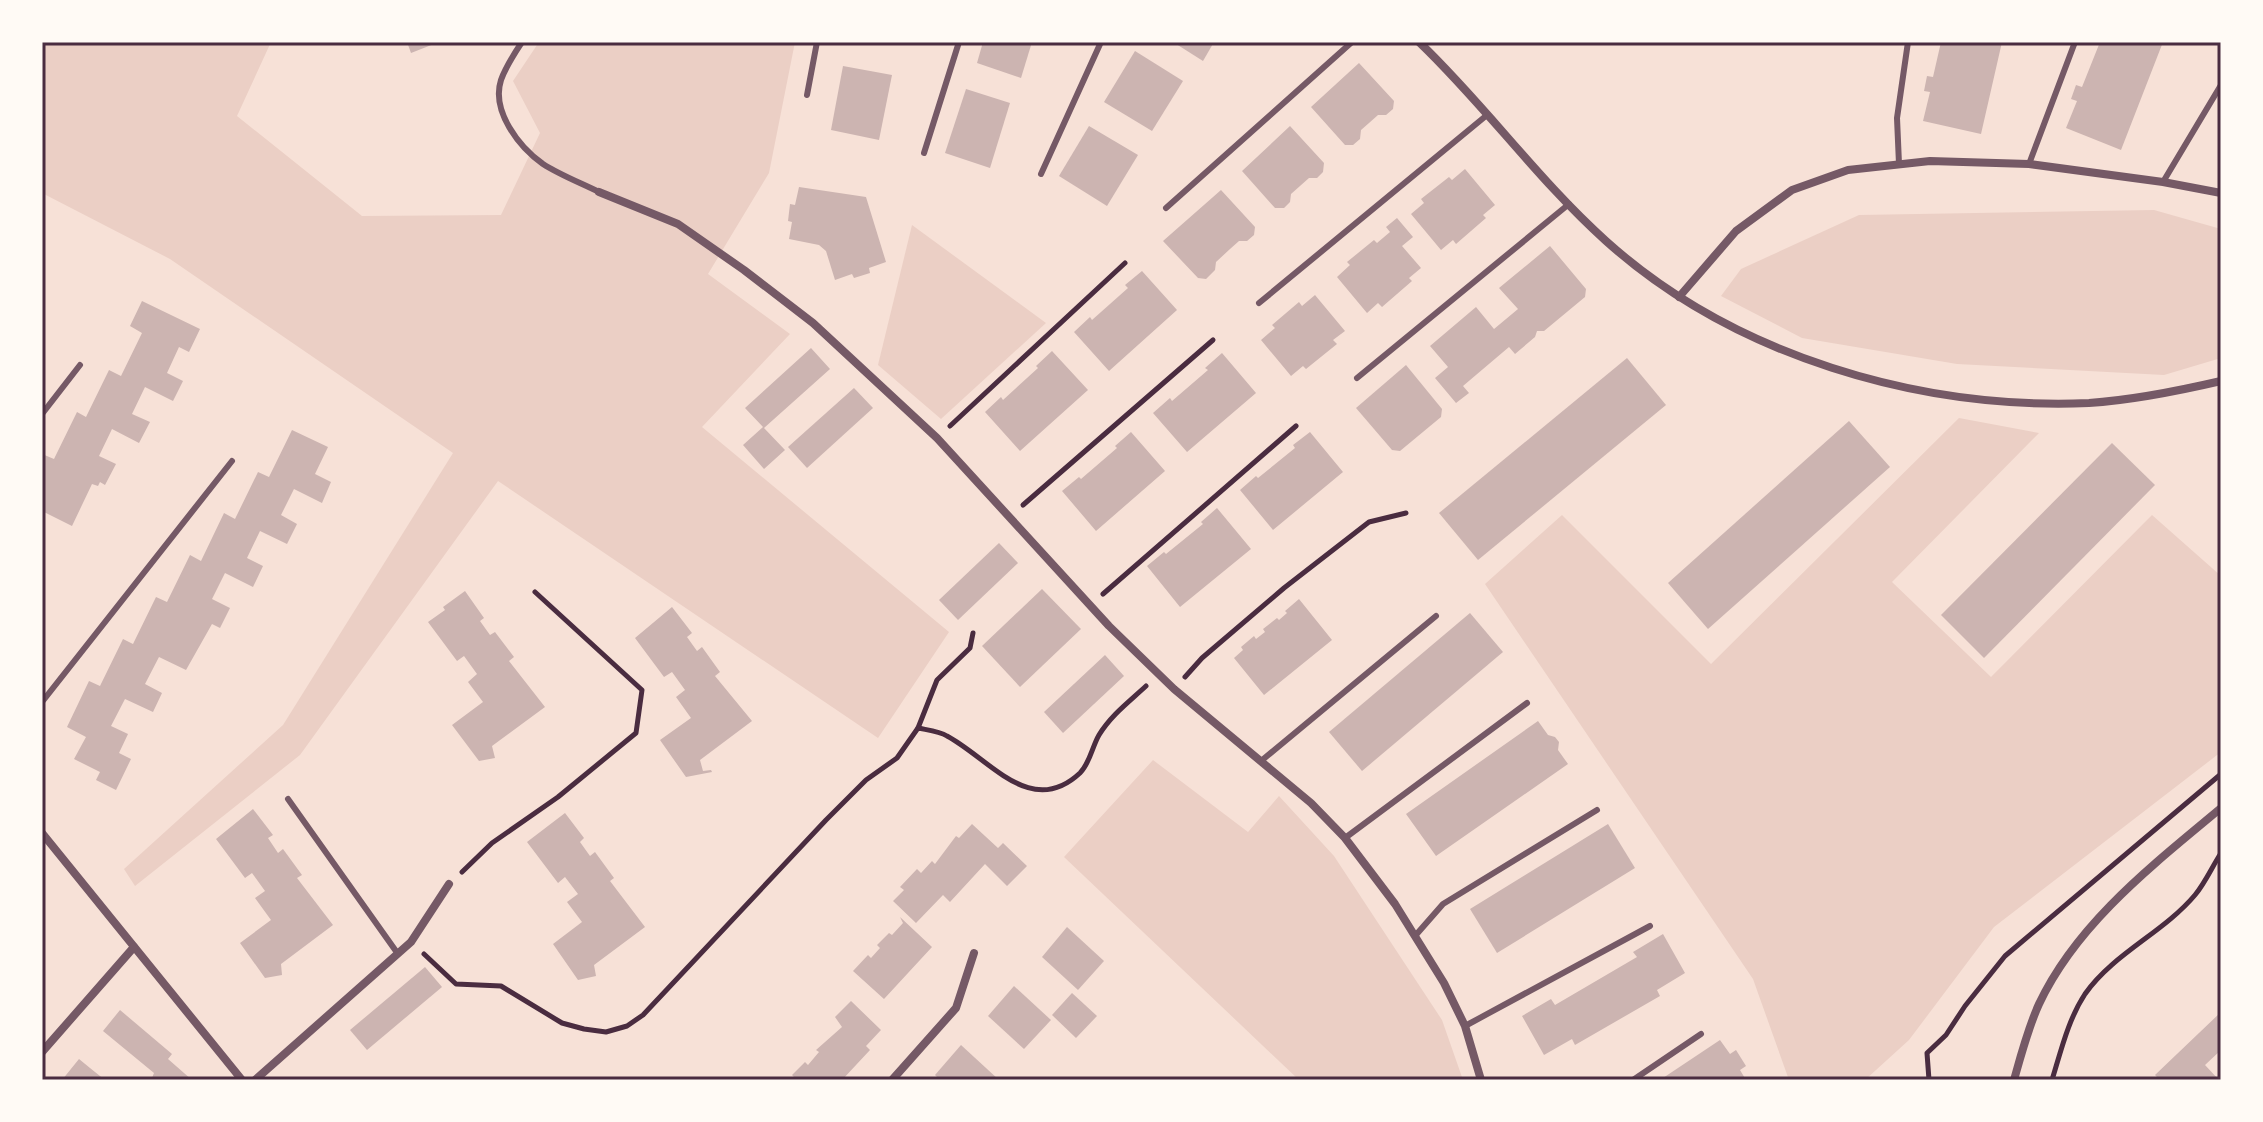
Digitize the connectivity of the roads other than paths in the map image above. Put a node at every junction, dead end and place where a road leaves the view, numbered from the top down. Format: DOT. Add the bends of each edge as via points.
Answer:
graph roads {
  1 [pos="522,42"];
  2 [pos="817,42"];
  3 [pos="959,42"];
  4 [pos="1101,42"];
  5 [pos="1352,42"];
  6 [pos="1419,42"];
  7 [pos="1908,42"];
  8 [pos="2075,42"];
  9 [pos="2221,85"];
  10 [pos="807,95"];
  11 [pos="1487,115"];
  12 [pos="924,153"];
  13 [pos="1899,164"];
  14 [pos="2029,164"];
  15 [pos="1041,174"];
  16 [pos="2163,182"];
  17 [pos="599,192"];
  18 [pos="2221,193"];
  19 [pos="1569,204"];
  20 [pos="1166,208"];
  21 [pos="1679,297"];
  22 [pos="1259,303"];
  23 [pos="80,365"];
  24 [pos="1357,378"];
  25 [pos="2221,381"];
  26 [pos="42,414"];
  27 [pos="232,461"];
  28 [pos="1436,616"];
  29 [pos="42,702"];
  30 [pos="1527,703"];
  31 [pos="1261,761"];
  32 [pos="288,799"];
  33 [pos="2221,808"];
  34 [pos="1597,810"];
  35 [pos="42,833"];
  36 [pos="1345,838"];
  37 [pos="449,884"];
  38 [pos="1650,926"];
  39 [pos="1415,936"];
  40 [pos="134,947"];
  41 [pos="974,953"];
  42 [pos="398,954"];
  43 [pos="1465,1026"];
  44 [pos="1701,1034"];
  45 [pos="42,1052"];
  46 [pos="242,1080"];
  47 [pos="255,1080"];
  48 [pos="892,1080"];
  49 [pos="1481,1080"];
  50 [pos="1633,1080"];
  51 [pos="2014,1080"];
  1 -- 17 [label="lane" via="500,83 499,107 527,150"];
  2 -- 10 [label="lane"];
  3 -- 12 [label="lane"];
  4 -- 15 [label="lane"];
  5 -- 20 [label="lane"];
  6 -- 11 [label="street"];
  7 -- 13 [label="lane" via="1897,118"];
  8 -- 14 [label="lane"];
  9 -- 16 [label="lane"];
  11 -- 19 [label="street"];
  11 -- 22 [label="lane"];
  13 -- 14 [label="street"];
  13 -- 21 [label="street" via="1848,170 1792,190 1736,231"];
  14 -- 16 [label="street"];
  16 -- 18 [label="street"];
  17 -- 31 [label="street" via="678,224 813,323 937,438 1174,689"];
  19 -- 21 [label="street" via="1624,256"];
  19 -- 24 [label="lane"];
  21 -- 25 [label="street" via="1745,333 1816,362 1961,396 2092,402"];
  23 -- 26 [label="lane"];
  27 -- 29 [label="lane"];
  28 -- 31 [label="lane"];
  30 -- 36 [label="lane"];
  31 -- 36 [label="street"];
  32 -- 42 [label="lane"];
  33 -- 51 [label="street" via="2125,890 2058,971 2039,1004"];
  34 -- 39 [label="lane" via="1443,904"];
  35 -- 40 [label="street"];
  36 -- 39 [label="street"];
  37 -- 42 [label="street"];
  38 -- 43 [label="lane"];
  39 -- 43 [label="street"];
  40 -- 45 [label="street"];
  40 -- 46 [label="street"];
  41 -- 48 [label="street" via="956,1008"];
  42 -- 47 [label="street"];
  43 -- 49 [label="street"];
  44 -- 50 [label="lane"];
}
